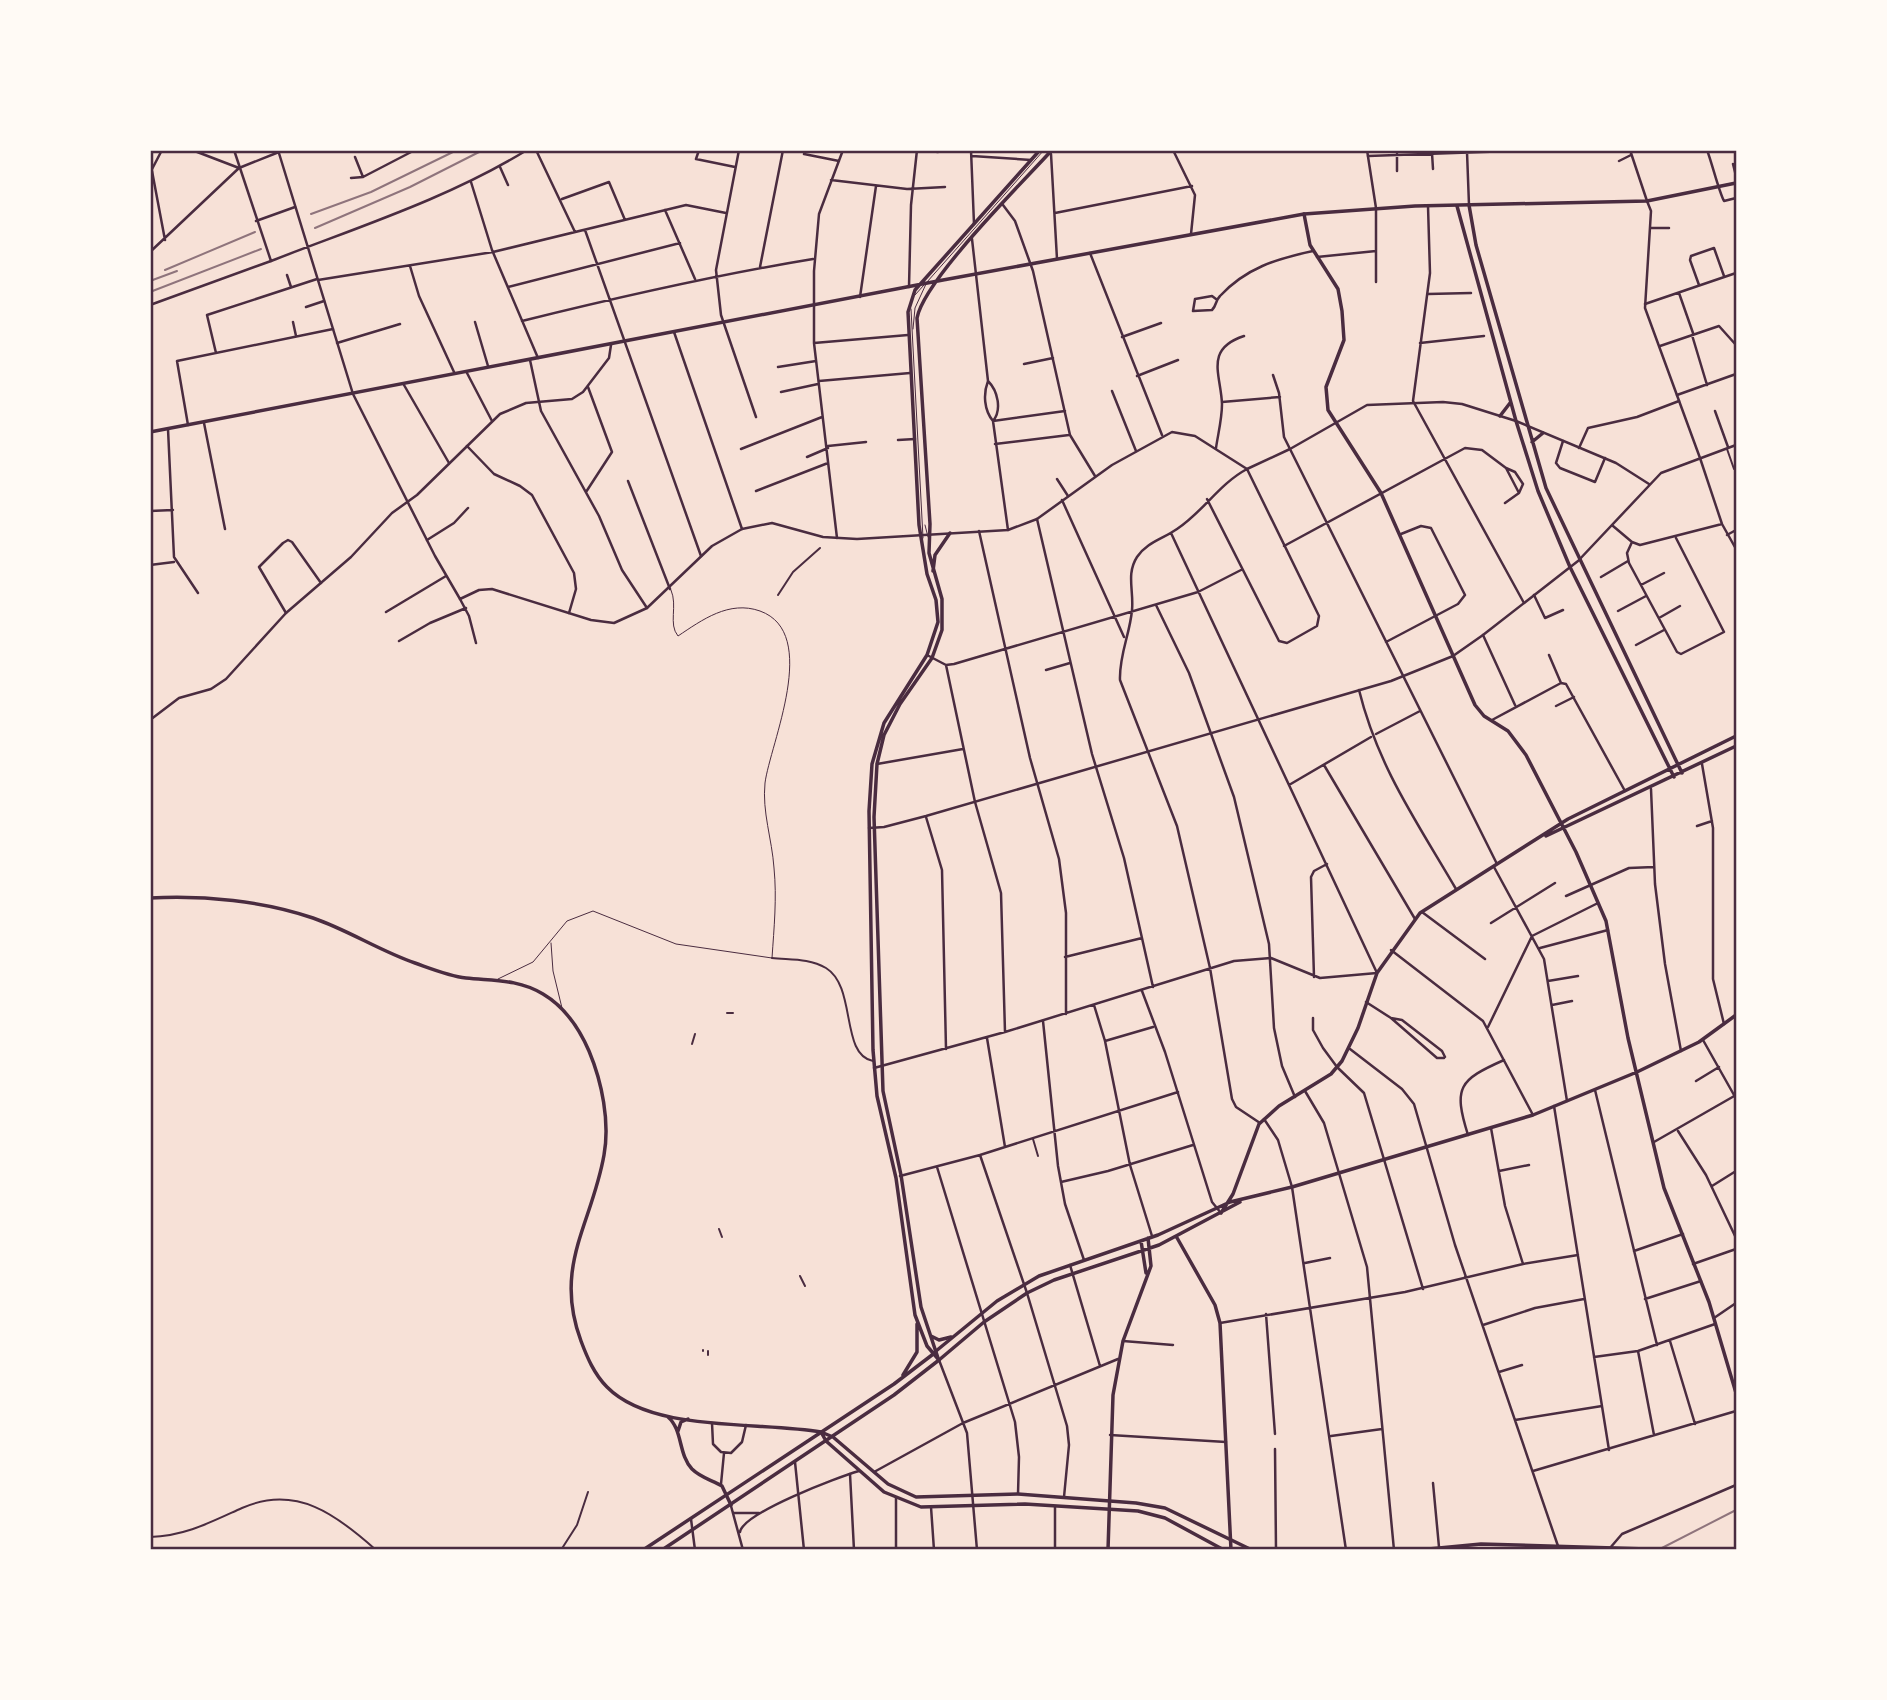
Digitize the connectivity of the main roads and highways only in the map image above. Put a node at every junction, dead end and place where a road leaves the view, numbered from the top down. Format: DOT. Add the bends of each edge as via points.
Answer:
graph roads {
  1 [pos="1042,150"];
  2 [pos="1051,151"];
  3 [pos="1737,183"];
  4 [pos="1469,205"];
  5 [pos="1457,206"];
  6 [pos="1304,214"];
  7 [pos="935,281"];
  8 [pos="920,285"];
  9 [pos="1511,401"];
  10 [pos="1500,416"];
  11 [pos="150,432"];
  12 [pos="1544,433"];
  13 [pos="1532,442"];
  14 [pos="950,533"];
  15 [pos="925,535"];
  16 [pos="933,573"];
  17 [pos="929,657"];
  18 [pos="1737,736"];
  19 [pos="1737,746"];
  20 [pos="1678,766"];
  21 [pos="1671,770"];
  22 [pos="1682,773"];
  23 [pos="1674,777"];
  24 [pos="1561,823"];
  25 [pos="872,828"];
  26 [pos="1564,829"];
  27 [pos="1538,840"];
  28 [pos="150,898"];
  29 [pos="1737,1015"];
  30 [pos="1637,1072"];
  31 [pos="1242,1201"];
  32 [pos="1230,1202"];
  33 [pos="1221,1213"];
  34 [pos="1176,1236"];
  35 [pos="1150,1238"];
  36 [pos="1141,1241"];
  37 [pos="1150,1248"];
  38 [pos="1143,1251"];
  39 [pos="1145,1277"];
  40 [pos="915,1315"];
  41 [pos="928,1332"];
  42 [pos="951,1337"];
  43 [pos="934,1352"];
  44 [pos="939,1360"];
  45 [pos="894,1384"];
  46 [pos="1737,1393"];
  47 [pos="663,1415"];
  48 [pos="694,1419"];
  49 [pos="821,1432"];
  50 [pos="678,1435"];
  51 [pos="833,1437"];
  52 [pos="826,1441"];
  53 [pos="727,1495"];
  54 [pos="1109,1500"];
  55 [pos="731,1505"];
  56 [pos="1109,1508"];
  57 [pos="1230,1541"];
  58 [pos="1467,1547"];
  59 [pos="1610,1548"];
  60 [pos="230,1549"];
  61 [pos="255,1549"];
  62 [pos="266,1549"];
  63 [pos="643,1549"];
  64 [pos="662,1549"];
  65 [pos="1108,1549"];
  66 [pos="1224,1549"];
  67 [pos="1231,1549"];
  68 [pos="1252,1549"];
  69 [pos="1419,1549"];
  70 [pos="1677,1549"];
  1 -- 8 [label="main road"];
  2 -- 7 [label="main road"];
  3 -- 4 [label="main road" via="1647,201"];
  4 -- 5 [label="main road"];
  4 -- 13 [label="main road" via="1476,245"];
  5 -- 6 [label="main road"];
  5 -- 9 [label="main road"];
  6 -- 7 [label="main road"];
  6 -- 24 [label="main road" via="1313,251 1338,289 1342,311 1343,348 1325,390 1326,404 1381,493 1475,705 1520,745"];
  7 -- 8 [label="main road"];
  7 -- 15 [label="main road" via="917,320"];
  8 -- 11 [label="main road"];
  8 -- 15 [label="main road" via="909,303 908,335"];
  9 -- 10 [label="main road"];
  9 -- 21 [label="main road" via="1538,491 1570,567"];
  12 -- 13 [label="main road"];
  13 -- 20 [label="main road" via="1546,488 1578,561"];
  14 -- 16 [label="main road" via="935,555"];
  15 -- 16 [label="main road"];
  15 -- 17 [label="main road" via="938,614"];
  16 -- 17 [label="main road" via="943,613 942,630"];
  17 -- 25 [label="main road" via="884,723 874,764"];
  18 -- 20 [label="main road"];
  19 -- 22 [label="main road"];
  20 -- 21 [label="main road"];
  20 -- 22 [label="main road"];
  21 -- 23 [label="main road"];
  21 -- 24 [label="main road"];
  22 -- 23 [label="main road"];
  23 -- 26 [label="main road"];
  24 -- 26 [label="main road"];
  24 -- 27 [label="main road"];
  25 -- 40 [label="main road" via="874,1068 896,1178"];
  25 -- 41 [label="main road" via="881,1068"];
  26 -- 27 [label="main road"];
  26 -- 30 [label="main road" via="1608,930"];
  27 -- 32 [label="main road" via="1415,919 1377,973 1350,1049 1337,1067 1262,1121"];
  28 -- 47 [label="main road" via="221,901 298,913 436,971 529,986 563,1010 592,1058 606,1126 604,1156 574,1256 574,1315 588,1357 605,1384 634,1406"];
  29 -- 30 [label="main road" via="1703,1040"];
  30 -- 31 [label="main road" via="1533,1115"];
  30 -- 46 [label="main road" via="1664,1188 1701,1281"];
  31 -- 32 [label="main road"];
  31 -- 33 [label="main road"];
  32 -- 33 [label="main road"];
  32 -- 35 [label="main road"];
  33 -- 34 [label="main road"];
  34 -- 37 [label="main road"];
  34 -- 57 [label="main road" via="1215,1305 1220,1323"];
  35 -- 36 [label="main road"];
  35 -- 37 [label="main road"];
  36 -- 38 [label="main road"];
  36 -- 42 [label="main road" via="1024,1284"];
  37 -- 38 [label="main road"];
  37 -- 39 [label="main road" via="1151,1266"];
  38 -- 39 [label="main road"];
  38 -- 44 [label="main road" via="1027,1293"];
  39 -- 54 [label="main road" via="1118,1359"];
  40 -- 43 [label="main road"];
  40 -- 45 [label="main road" via="917,1352"];
  41 -- 42 [label="main road" via="939,1340"];
  41 -- 43 [label="main road"];
  42 -- 43 [label="main road"];
  43 -- 44 [label="main road"];
  43 -- 45 [label="main road"];
  44 -- 51 [label="main road"];
  45 -- 49 [label="main road"];
  47 -- 48 [label="main road"];
  47 -- 50 [label="main road" via="675,1424"];
  48 -- 49 [label="main road"];
  48 -- 50 [label="main road" via="681,1422"];
  49 -- 51 [label="main road"];
  49 -- 52 [label="main road"];
  49 -- 53 [label="main road"];
  50 -- 53 [label="main road" via="690,1466 721,1485"];
  51 -- 52 [label="main road"];
  51 -- 54 [label="main road" via="896,1489 916,1497 1018,1494"];
  52 -- 55 [label="main road"];
  52 -- 56 [label="main road" via="895,1498 930,1507"];
  53 -- 55 [label="main road"];
  53 -- 63 [label="main road"];
  54 -- 56 [label="main road"];
  54 -- 57 [label="main road" via="1164,1508"];
  55 -- 64 [label="main road"];
  56 -- 65 [label="main road"];
  56 -- 66 [label="main road" via="1165,1518"];
  57 -- 67 [label="main road"];
  57 -- 68 [label="main road"];
  58 -- 59 [label="main road"];
  58 -- 69 [label="main road"];
  59 -- 70 [label="main road"];
  60 -- 61 [label="main road"];
  61 -- 62 [label="main road"];
}
